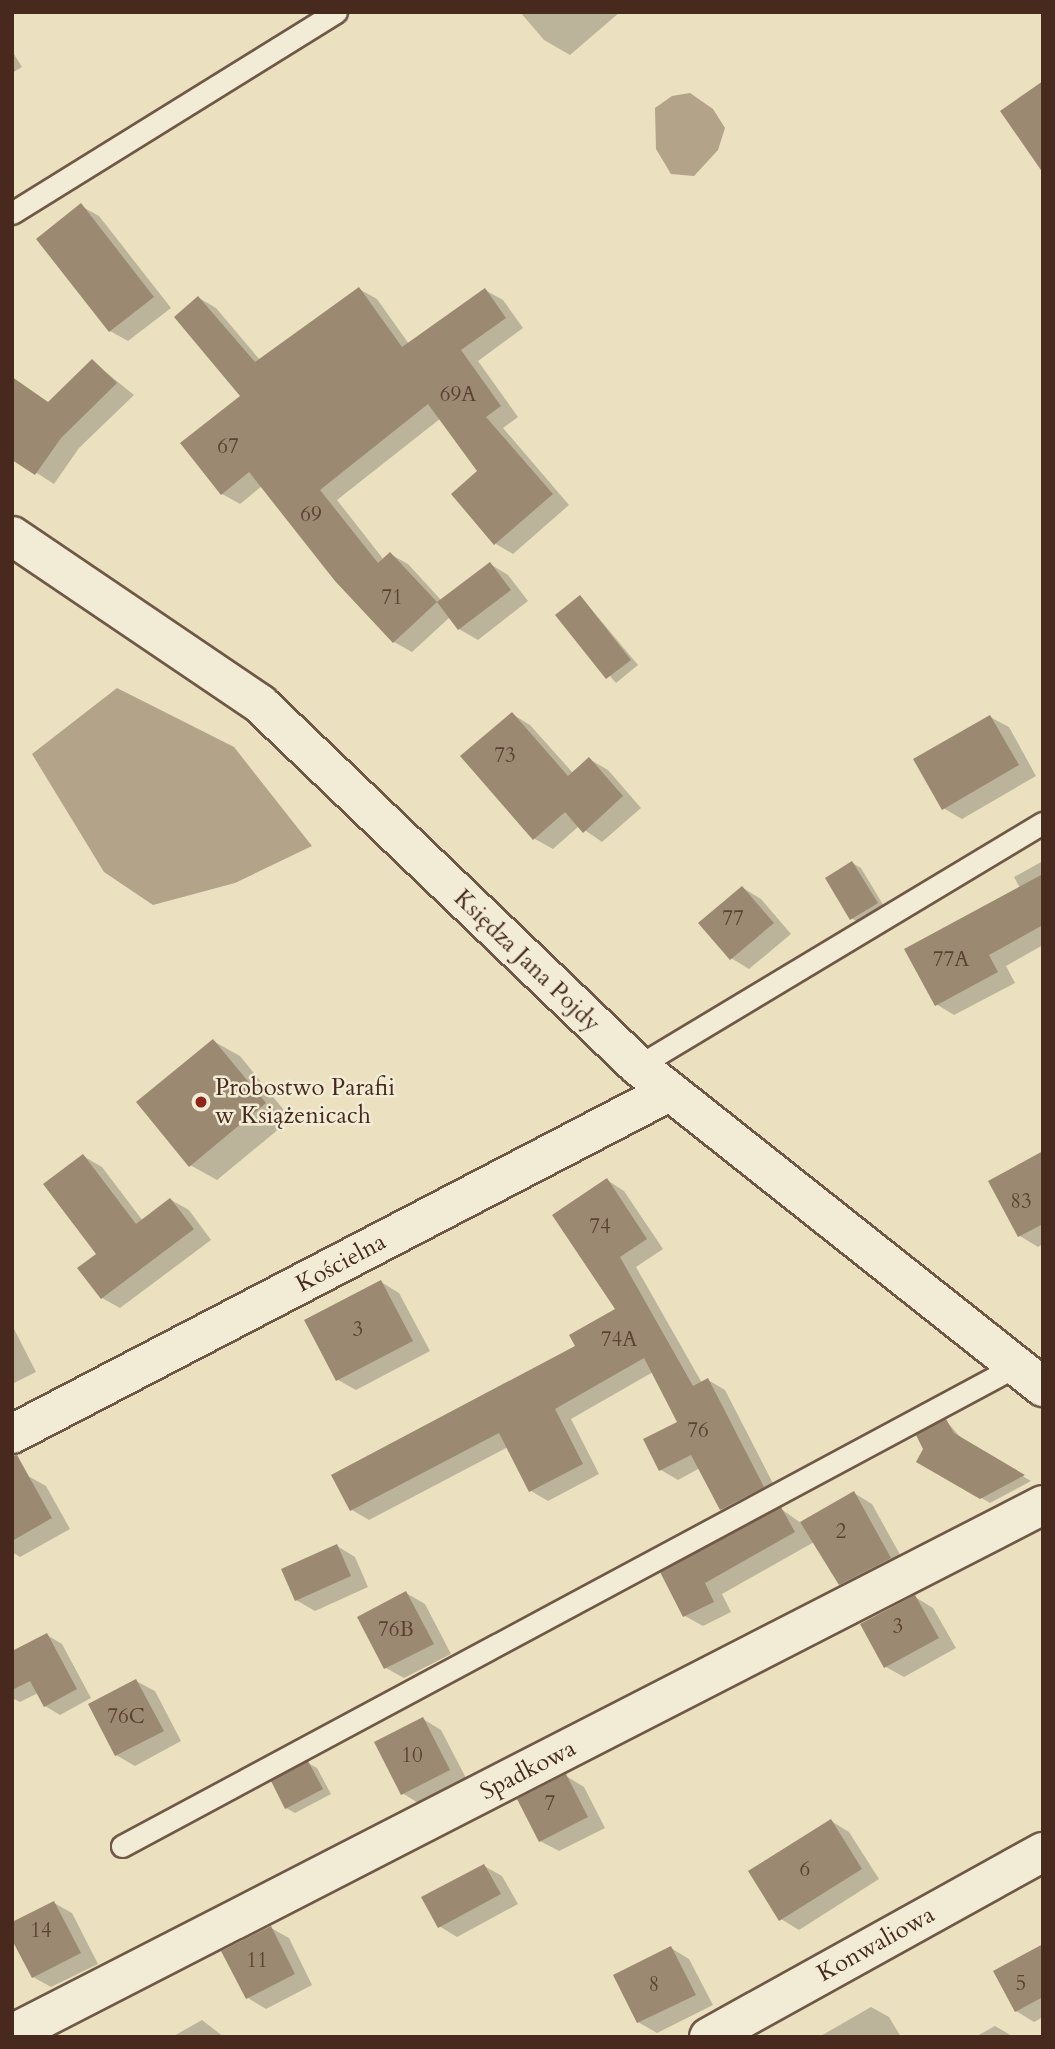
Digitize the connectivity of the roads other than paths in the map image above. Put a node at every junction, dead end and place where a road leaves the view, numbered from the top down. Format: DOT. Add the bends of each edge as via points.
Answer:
graph roads {
  1 [pos="336,12"];
  2 [pos="12,213"];
  3 [pos="12,536"];
  4 [pos="1043,823"];
  5 [pos="638,1066"];
  6 [pos="669,1092"];
  7 [pos="1029,1377"];
  8 [pos="12,1434"];
  9 [pos="1043,1505"];
  10 [pos="122,1846"];
  11 [pos="1043,1852"];
  12 [pos="12,2034"];
  13 [pos="709,2037"];
  1 -- 2 [label="lane"];
  3 -- 5 [label="street, Księdza Jana Pojdy" via="260,704"];
  4 -- 5 [label="lane"];
  5 -- 6 [label="street, Księdza Jana Pojdy"];
  6 -- 7 [label="street, Księdza Jana Pojdy"];
  6 -- 8 [label="street, Kościelna"];
  7 -- 10 [label="lane"];
  9 -- 12 [label="street, Spadkowa"];
  11 -- 13 [label="street, Konwaliowa"];
}
